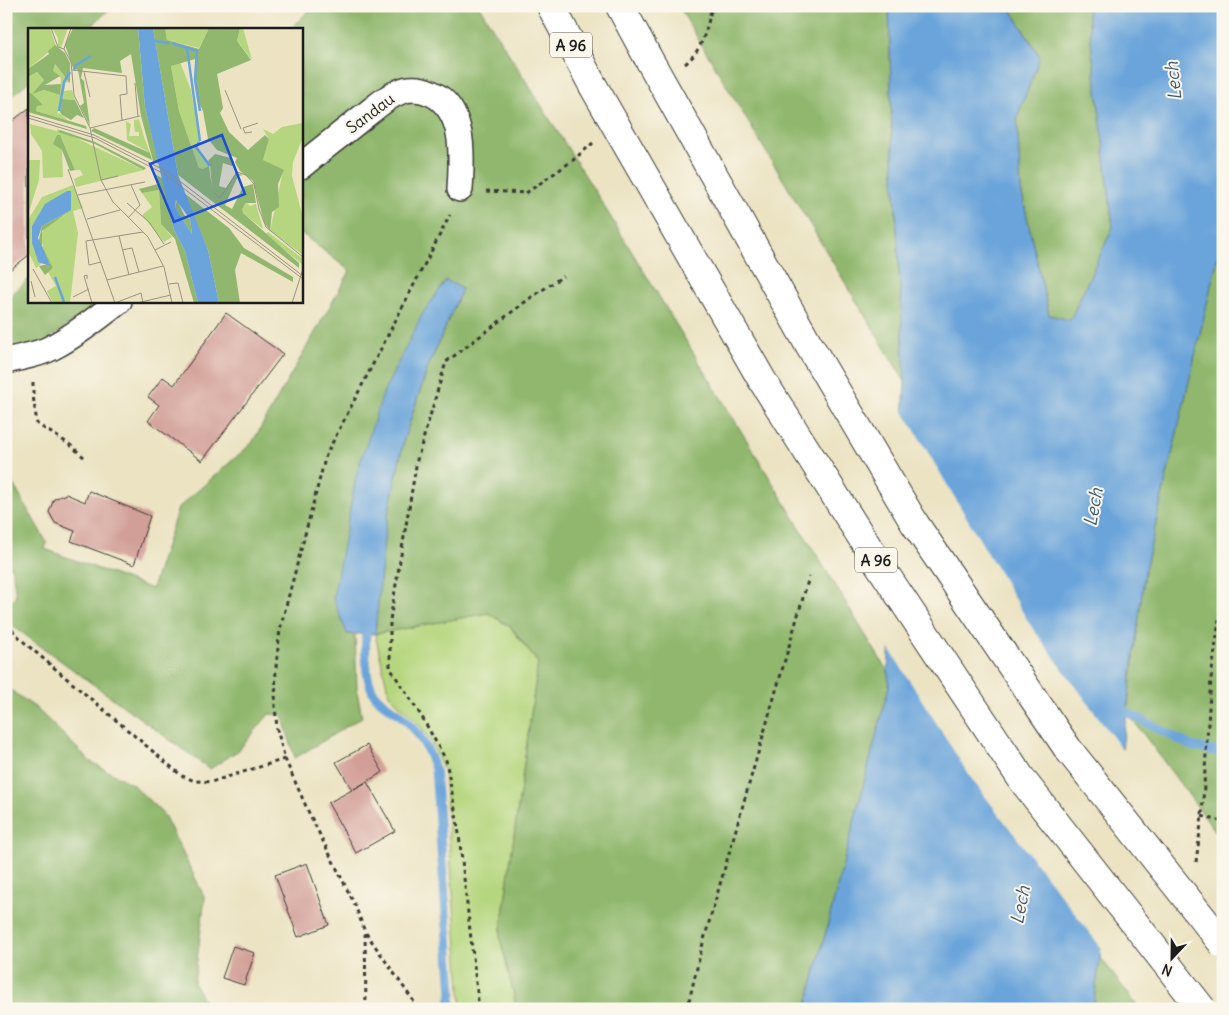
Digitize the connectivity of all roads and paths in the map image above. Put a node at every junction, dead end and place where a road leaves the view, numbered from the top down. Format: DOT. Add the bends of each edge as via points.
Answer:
graph roads {
  1 [pos="551,6"];
  2 [pos="620,6"];
  3 [pos="712,6"];
  4 [pos="682,67"];
  5 [pos="594,142"];
  6 [pos="302,165"];
  7 [pos="460,189"];
  8 [pos="563,276"];
  9 [pos="118,302"];
  10 [pos="35,354"];
  11 [pos="6,361"];
  12 [pos="85,458"];
  13 [pos="809,577"];
  14 [pos="1223,592"];
  15 [pos="6,624"];
  16 [pos="285,759"];
  17 [pos="1204,772"];
  18 [pos="1202,816"];
  19 [pos="1223,822"];
  20 [pos="365,932"];
  21 [pos="1223,944"];
  22 [pos="366,1009"];
  23 [pos="420,1009"];
  24 [pos="480,1009"];
  25 [pos="687,1009"];
  26 [pos="1202,1009"];
  1 -- 26 [label="highway, A 96, bridge" via="592,84 762,380 881,568 1023,781"];
  2 -- 21 [label="highway, bridge" via="809,345 915,524 1068,749"];
  3 -- 4 [label="path" via="705,36"];
  5 -- 7 [label="path" via="526,193"];
  6 -- 7 [label="street, Sandau" via="389,97 411,88 436,95 452,112 462,157"];
  7 -- 16 [label="path" via="326,456 280,629 275,706 276,729"];
  8 -- 24 [label="path" via="446,362 416,460 390,620 390,668 446,760 458,826"];
  9 -- 10 [label="street" via="91,323"];
  10 -- 11 [label="street"];
  10 -- 12 [label="path" via="32,395 37,424"];
  13 -- 25 [label="path" via="703,943"];
  14 -- 17 [label="path" via="1211,678"];
  15 -- 16 [label="path" via="182,776 211,782"];
  16 -- 20 [label="path"];
  18 -- 19 [label="path"];
  20 -- 22 [label="path"];
  20 -- 23 [label="path"];
}
